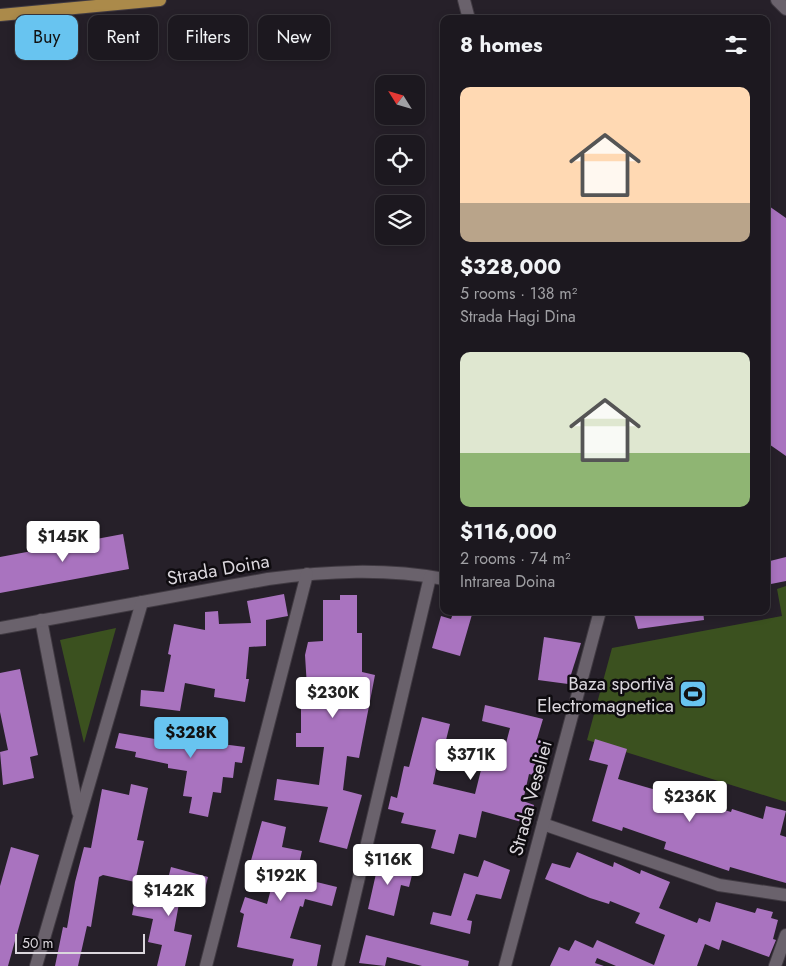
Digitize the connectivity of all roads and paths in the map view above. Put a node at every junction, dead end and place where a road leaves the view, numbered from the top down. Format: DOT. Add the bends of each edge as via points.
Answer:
graph roads {
  1 [pos="160,0"];
  2 [pos="464,0"];
  3 [pos="777,0"];
  4 [pos="786,9"];
  5 [pos="0,15"];
  6 [pos="468,15"];
  7 [pos="307,574"];
  8 [pos="430,577"];
  9 [pos="440,578"];
  10 [pos="142,602"];
  11 [pos="599,615"];
  12 [pos="41,620"];
  13 [pos="0,628"];
  14 [pos="79,815"];
  15 [pos="543,824"];
  16 [pos="786,895"];
  17 [pos="786,935"];
  18 [pos="36,966"];
  19 [pos="206,966"];
  20 [pos="338,966"];
  21 [pos="505,966"];
  22 [pos="775,966"];
  1 -- 5 [label="main road"];
  2 -- 6 [label="street"];
  3 -- 4 [label="street"];
  7 -- 8 [label="street, Strada Doina" via="369,571"];
  7 -- 10 [label="street, Strada Doina"];
  7 -- 19 [label="street"];
  8 -- 9 [label="street, Strada Doina"];
  8 -- 20 [label="street"];
  10 -- 12 [label="street, Strada Doina"];
  10 -- 14 [label="street"];
  11 -- 15 [label="street, Strada Veseliei"];
  12 -- 13 [label="street, Strada Doina"];
  12 -- 14 [label="street"];
  14 -- 18 [label="street"];
  15 -- 16 [label="street" via="719,885"];
  15 -- 21 [label="street, Strada Veseliei"];
  17 -- 22 [label="street"];
}
